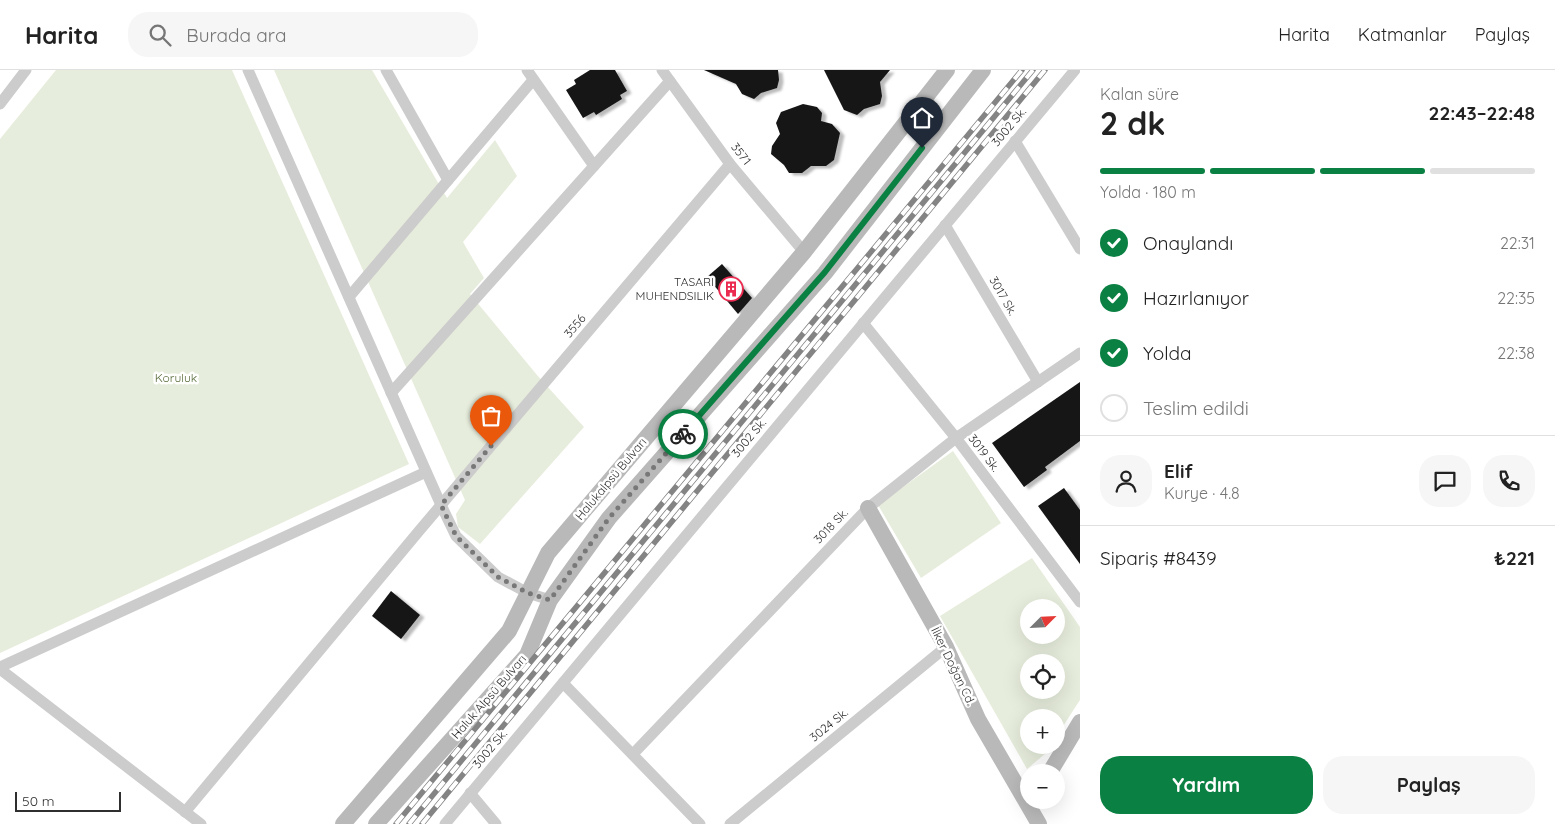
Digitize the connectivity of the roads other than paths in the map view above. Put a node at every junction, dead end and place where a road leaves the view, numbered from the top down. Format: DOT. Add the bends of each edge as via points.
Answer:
graph roads {
  1 [pos="26,70"];
  2 [pos="248,70"];
  3 [pos="386,70"];
  4 [pos="662,70"];
  5 [pos="947,70"];
  6 [pos="982,70"];
  7 [pos="1075,70"];
  8 [pos="530,75"];
  9 [pos="670,82"];
  10 [pos="1,97"];
  11 [pos="1015,141"];
  12 [pos="730,164"];
  13 [pos="594,166"];
  14 [pos="448,180"];
  15 [pos="946,225"];
  16 [pos="1080,249"];
  17 [pos="804,252"];
  18 [pos="349,297"];
  19 [pos="863,324"];
  20 [pos="1080,353"];
  21 [pos="1038,382"];
  22 [pos="391,393"];
  23 [pos="956,438"];
  24 [pos="426,472"];
  25 [pos="441,505"];
  26 [pos="868,508"];
  27 [pos="528,593"];
  28 [pos="550,600"];
  29 [pos="1080,602"];
  30 [pos="946,647"];
  31 [pos="0,668"];
  32 [pos="563,683"];
  33 [pos="1080,722"];
  34 [pos="633,754"];
  35 [pos="1055,764"];
  36 [pos="470,794"];
  37 [pos="1038,809"];
  38 [pos="185,812"];
  39 [pos="1034,822"];
  40 [pos="201,824"];
  41 [pos="343,824"];
  42 [pos="376,824"];
  43 [pos="445,824"];
  44 [pos="496,824"];
  45 [pos="700,824"];
  46 [pos="730,824"];
  1 -- 10 [label="street"];
  2 -- 18 [label="street"];
  3 -- 14 [label="street"];
  4 -- 9 [label="street, 3571"];
  5 -- 17 [label="main road, Halukalpsü Bulvarı"];
  6 -- 28 [label="main road, Haluk Alpsü Bulvarı" via="825,272 609,518"];
  7 -- 11 [label="street, 3002 Sk."];
  8 -- 13 [label="street"];
  8 -- 14 [label="street"];
  9 -- 12 [label="street, 3571"];
  9 -- 13 [label="street"];
  11 -- 15 [label="street, 3002 Sk."];
  11 -- 16 [label="street"];
  12 -- 17 [label="street, 3571"];
  12 -- 25 [label="street, 3556"];
  13 -- 22 [label="street"];
  14 -- 18 [label="street"];
  15 -- 19 [label="street, 3002 Sk."];
  15 -- 21 [label="street, 3017 Sk."];
  17 -- 27 [label="main road, Halukalpsü Bulvarı" via="548,553"];
  18 -- 22 [label="street"];
  19 -- 23 [label="street, 3019 Sk."];
  19 -- 32 [label="street, 3002 Sk."];
  20 -- 21 [label="street, 3018 Sk."];
  21 -- 23 [label="street, 3018 Sk."];
  22 -- 24 [label="street"];
  23 -- 26 [label="street, 3018 Sk."];
  23 -- 29 [label="street, 3019 Sk."];
  24 -- 25 [label="street"];
  24 -- 31 [label="street"];
  25 -- 27 [label="street" via="456,536 498,577"];
  25 -- 38 [label="street, 3556"];
  26 -- 30 [label="main road, İlker Doğan Cd."];
  26 -- 34 [label="street, 3018 Sk."];
  27 -- 28 [label="street"];
  27 -- 41 [label="main road, Halukalpsü Bulvarı" via="509,631"];
  28 -- 42 [label="main road, Haluk Alpsü Bulvarı" via="527,655"];
  30 -- 39 [label="main road, İlker Doğan Cd." via="978,719"];
  30 -- 46 [label="street, 3024 Sk."];
  31 -- 38 [label="street"];
  32 -- 34 [label="street"];
  32 -- 36 [label="street, 3002 Sk."];
  33 -- 35 [label="main road"];
  34 -- 45 [label="street"];
  36 -- 43 [label="street, 3002 Sk."];
  36 -- 44 [label="street"];
  37 -- 39 [label="main road"];
  38 -- 40 [label="street"];
}
